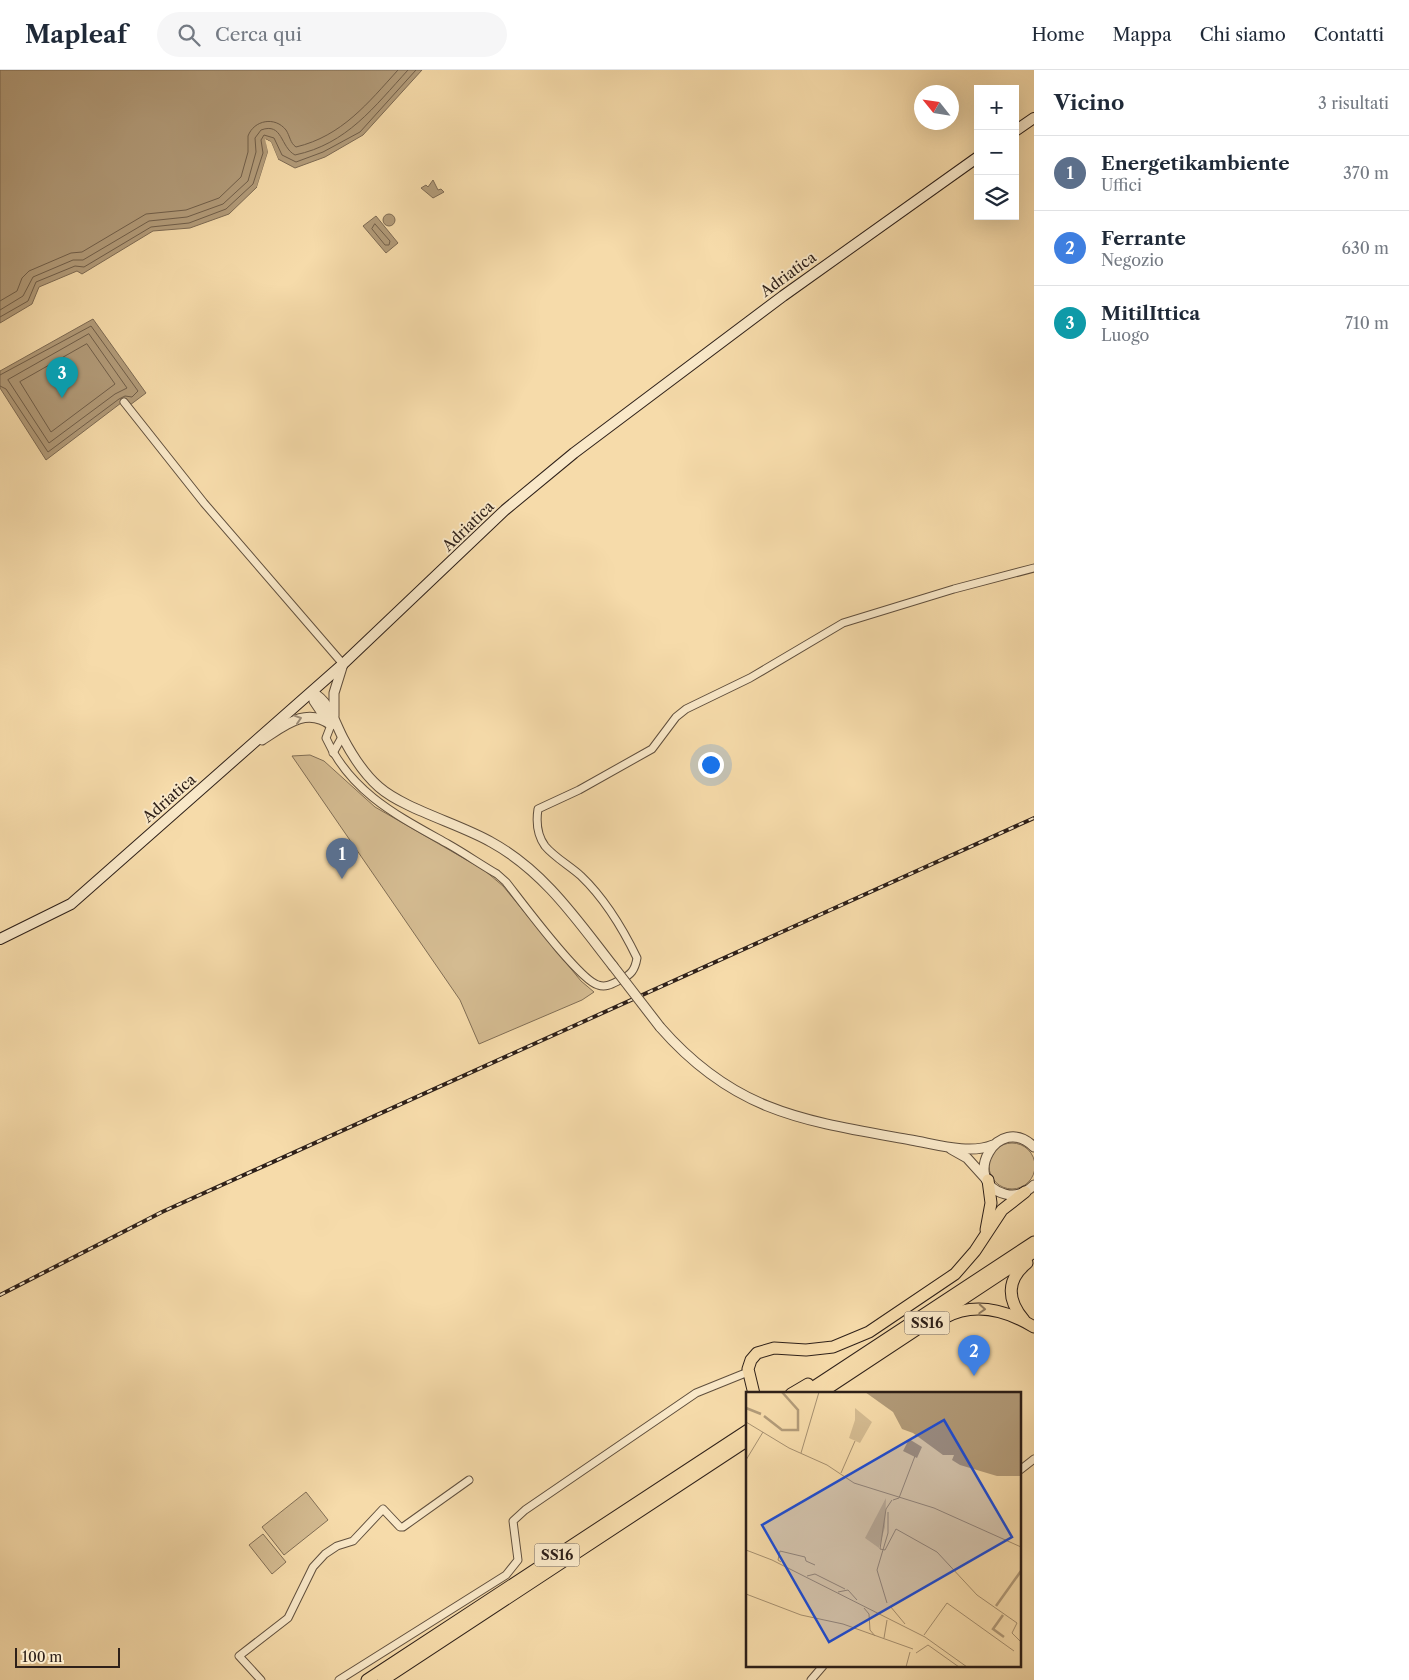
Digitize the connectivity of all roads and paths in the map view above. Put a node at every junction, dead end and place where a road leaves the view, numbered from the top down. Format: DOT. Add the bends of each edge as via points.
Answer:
graph roads {
  1 [pos="1034,118"];
  2 [pos="1016,130"];
  3 [pos="974,160"];
  4 [pos="124,402"];
  5 [pos="1034,568"];
  6 [pos="343,664"];
  7 [pos="312,692"];
  8 [pos="333,722"];
  9 [pos="342,737"];
  10 [pos="332,753"];
  11 [pos="242,754"];
  12 [pos="0,939"];
  13 [pos="1023,1140"];
  14 [pos="1034,1140"];
  15 [pos="941,1145"];
  16 [pos="993,1145"];
  17 [pos="1034,1147"];
  18 [pos="988,1180"];
  19 [pos="1031,1190"];
  20 [pos="983,1240"];
  21 [pos="1034,1242"];
  22 [pos="1034,1252"];
  23 [pos="1034,1257"];
  24 [pos="1031,1325"];
  25 [pos="890,1347"];
  26 [pos="867,1352"];
  27 [pos="751,1383"];
  28 [pos="760,1392"];
  29 [pos="795,1392"];
  30 [pos="806,1392"];
  31 [pos="822,1392"];
  32 [pos="746,1423"];
  33 [pos="746,1431"];
  34 [pos="746,1441"];
  35 [pos="1034,1459"];
  36 [pos="691,1467"];
  37 [pos="1022,1469"];
  38 [pos="469,1480"];
  39 [pos="821,1668"];
  40 [pos="261,1680"];
  41 [pos="339,1680"];
  42 [pos="367,1680"];
  43 [pos="383,1680"];
  44 [pos="811,1680"];
  1 -- 2 [label="main road"];
  3 -- 6 [label="main road, Adriatica" via="783,296 546,476 505,510"];
  4 -- 6 [label="street" via="204,503"];
  5 -- 10 [label="street" via="843,623 750,678 686,709 676,716 652,749 538,809 539,835 546,847 582,876 596,892 637,958 630,976 606,986 591,982 559,950 501,878 379,804"];
  6 -- 7 [label="main road, Adriatica"];
  6 -- 8 [label="street" via="334,693"];
  7 -- 8 [label="street" via="316,703"];
  7 -- 11 [label="main road, Adriatica"];
  8 -- 9 [label="street"];
  8 -- 10 [label="street" via="326,738"];
  11 -- 8 [label="street, one-way" via="297,719 314,717"];
  9 -- 10 [label="street"];
  9 -- 15 [label="street, bridge" via="365,772 383,790 493,842 536,874 562,901 660,1027 707,1072 764,1105 816,1122"];
  11 -- 12 [label="main road, Adriatica" via="71,904"];
  13 -- 14 [label="street"];
  13 -- 16 [label="street" via="1005,1139"];
  13 -- 17 [label="street"];
  15 -- 16 [label="street" via="977,1149"];
  15 -- 18 [label="street" via="966,1158"];
  16 -- 18 [label="street" via="984,1163"];
  18 -- 19 [label="street" via="1005,1194 1016,1195"];
  18 -- 20 [label="highway, SS16" via="990,1208"];
  19 -- 20 [label="highway, SS16" via="1004,1208"];
  20 -- 27 [label="highway, SS16" via="951,1277 861,1336 823,1349 776,1347 764,1350 753,1358"];
  21 -- 26 [label="highway, SS16"];
  22 -- 25 [label="highway, SS16"];
  23 -- 24 [label="highway, SS16" via="1017,1272 1011,1289 1014,1307"];
  25 -- 24 [label="highway, SS16, one-way" via="965,1309 993,1310"];
  25 -- 31 [label="highway, SS16"];
  26 -- 29 [label="highway, SS16"];
  26 -- 30 [label="highway, SS16"];
  27 -- 28 [label="highway"];
  27 -- 41 [label="street" via="696,1393 525,1510 513,1521 518,1560 506,1574"];
  32 -- 36 [label="highway, SS16"];
  33 -- 36 [label="highway, SS16"];
  34 -- 43 [label="highway, SS16"];
  35 -- 37 [label="street"];
  36 -- 42 [label="highway, SS16"];
  38 -- 40 [label="street" via="404,1527 400,1527 382,1508 352,1541 325,1554 313,1567 288,1618 239,1656"];
  39 -- 44 [label="street"];
}
